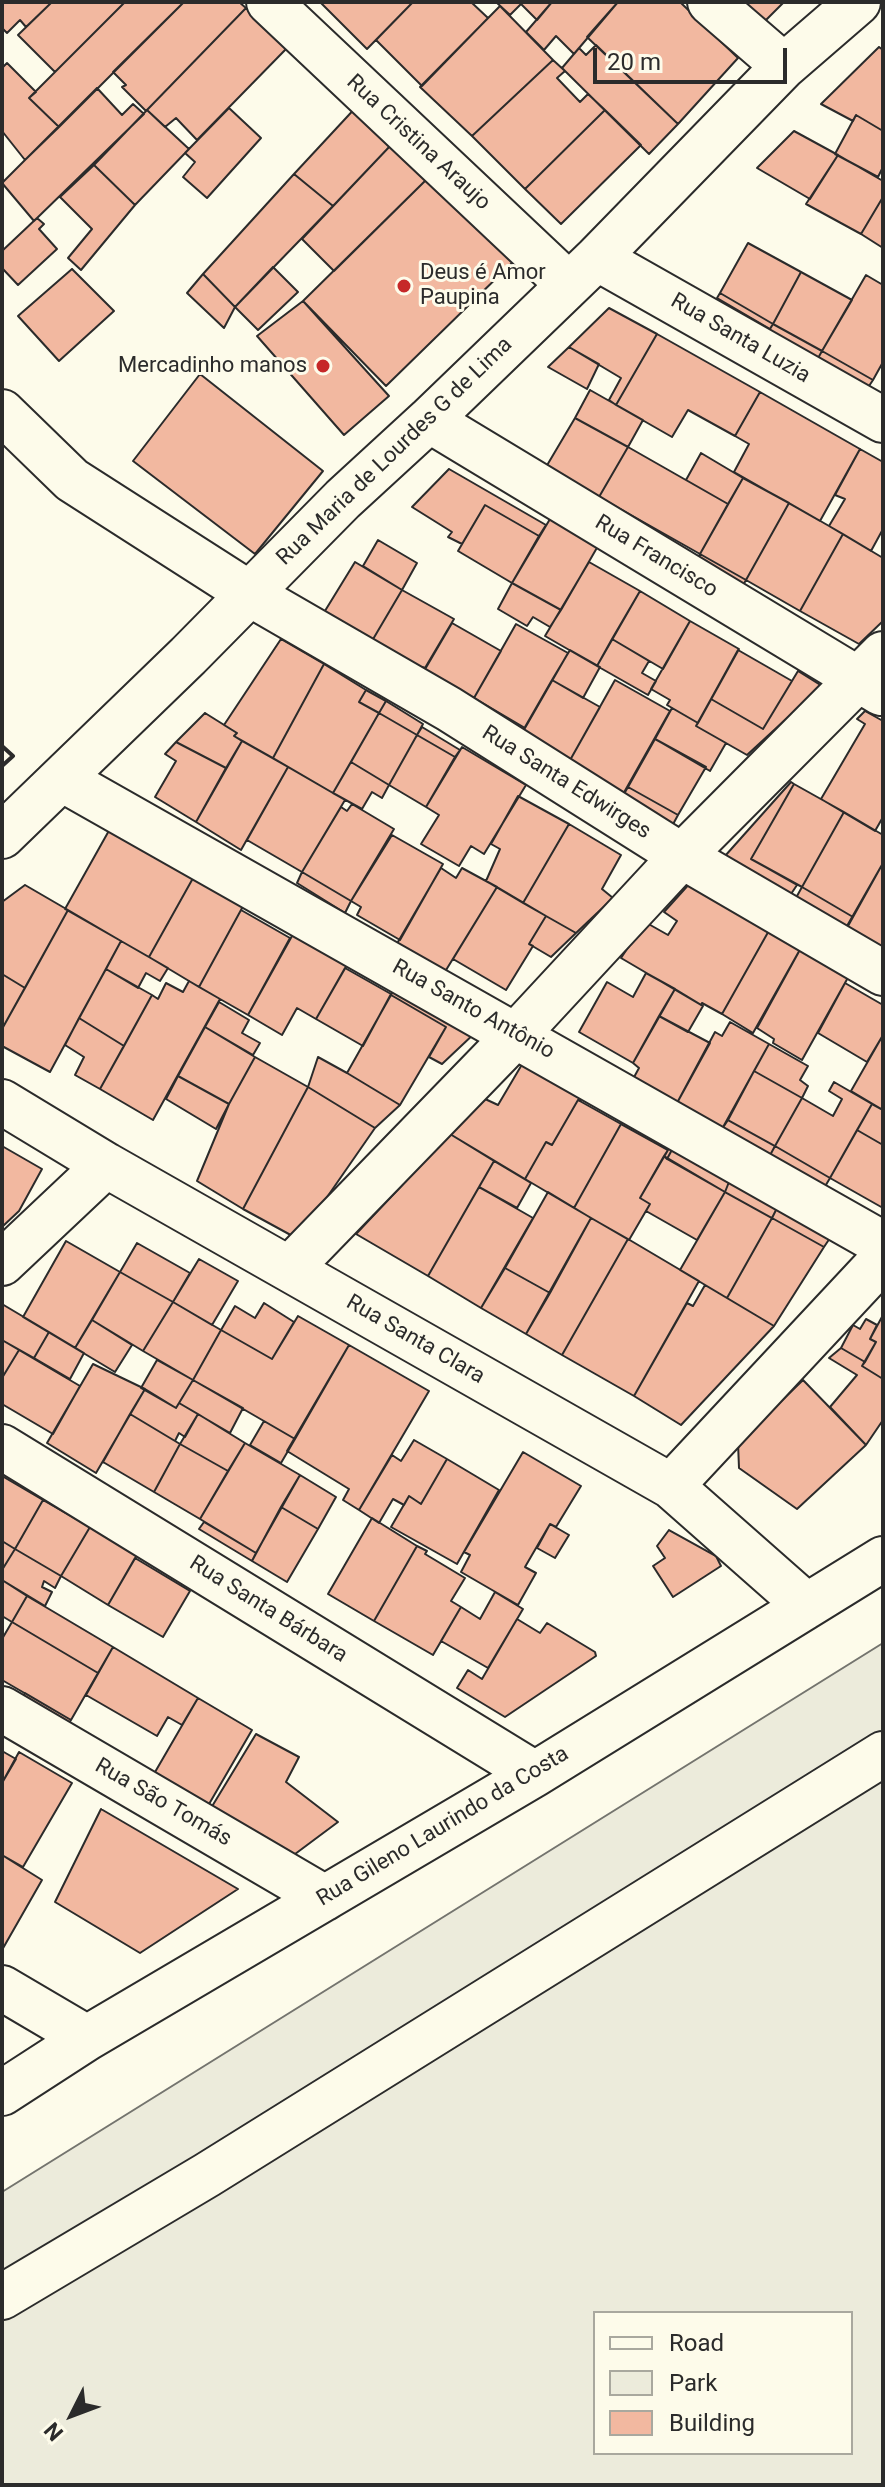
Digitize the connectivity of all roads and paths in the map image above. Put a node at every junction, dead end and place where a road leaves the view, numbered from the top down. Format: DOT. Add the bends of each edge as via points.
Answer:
graph roads {
  1 [pos="710,2"];
  2 [pos="858,2"];
  3 [pos="283,7"];
  4 [pos="784,66"];
  5 [pos="582,271"];
  6 [pos="2,412"];
  7 [pos="429,420"];
  8 [pos="883,420"];
  9 [pos="250,594"];
  10 [pos="874,676"];
  11 [pos="62,779"];
  12 [pos="2,836"];
  13 [pos="682,856"];
  14 [pos="883,973"];
  15 [pos="517,1034"];
  16 [pos="2,1102"];
  17 [pos="106,1165"];
  18 [pos="883,1244"];
  19 [pos="883,1259"];
  20 [pos="2,1263"];
  21 [pos="290,1268"];
  22 [pos="2,1447"];
  23 [pos="671,1486"];
  24 [pos="883,1559"];
  25 [pos="807,1606"];
  26 [pos="2,1709"];
  27 [pos="883,1754"];
  28 [pos="535,1774"];
  29 [pos="325,1898"];
  30 [pos="2,1988"];
  31 [pos="87,2038"];
  32 [pos="2,2093"];
  33 [pos="2,2297"];
  1 -- 4 [label="street"];
  2 -- 4 [label="street, Rua Maria de Lourdes G de Lima"];
  3 -- 5 [label="street, Rua Cristina Araujo"];
  4 -- 5 [label="street, Rua Maria de Lourdes G de Lima"];
  5 -- 7 [label="street, Rua Maria de Lourdes G de Lima"];
  5 -- 8 [label="street, Rua Santa Luzia"];
  6 -- 9 [label="street, Rua Santa Edwirges" via="72,480"];
  7 -- 9 [label="street, Rua Maria de Lourdes G de Lima"];
  7 -- 10 [label="street, Rua Francisco"];
  9 -- 11 [label="street, Rua Maria de Lourdes G de Lima"];
  9 -- 13 [label="street, Rua Santa Edwirges" via="449,709"];
  10 -- 13 [label="street"];
  11 -- 12 [label="street, Rua Maria de Lourdes G de Lima"];
  11 -- 15 [label="street, Rua Santo Antônio"];
  13 -- 14 [label="street, Rua Santa Edwirges"];
  13 -- 15 [label="street"];
  15 -- 18 [label="street, Rua Santo Antônio"];
  15 -- 21 [label="street"];
  16 -- 17 [label="street, Rua Santa Clara"];
  17 -- 20 [label="street"];
  17 -- 21 [label="street, Rua Santa Clara"];
  19 -- 23 [label="street"];
  21 -- 23 [label="street, Rua Santa Clara"];
  22 -- 28 [label="street, Rua Santa Bárbara"];
  23 -- 25 [label="street, Rua Santa Clara"];
  24 -- 25 [label="street, Rua Gileno Laurindo da Costa"];
  25 -- 28 [label="street, Rua Gileno Laurindo da Costa"];
  26 -- 29 [label="street, Rua São Tomás"];
  27 -- 33 [label="street"];
  28 -- 29 [label="street, Rua Gileno Laurindo da Costa"];
  29 -- 31 [label="street, Rua Gileno Laurindo da Costa"];
  30 -- 31 [label="street"];
  31 -- 32 [label="street, Rua Gileno Laurindo da Costa"];
}
